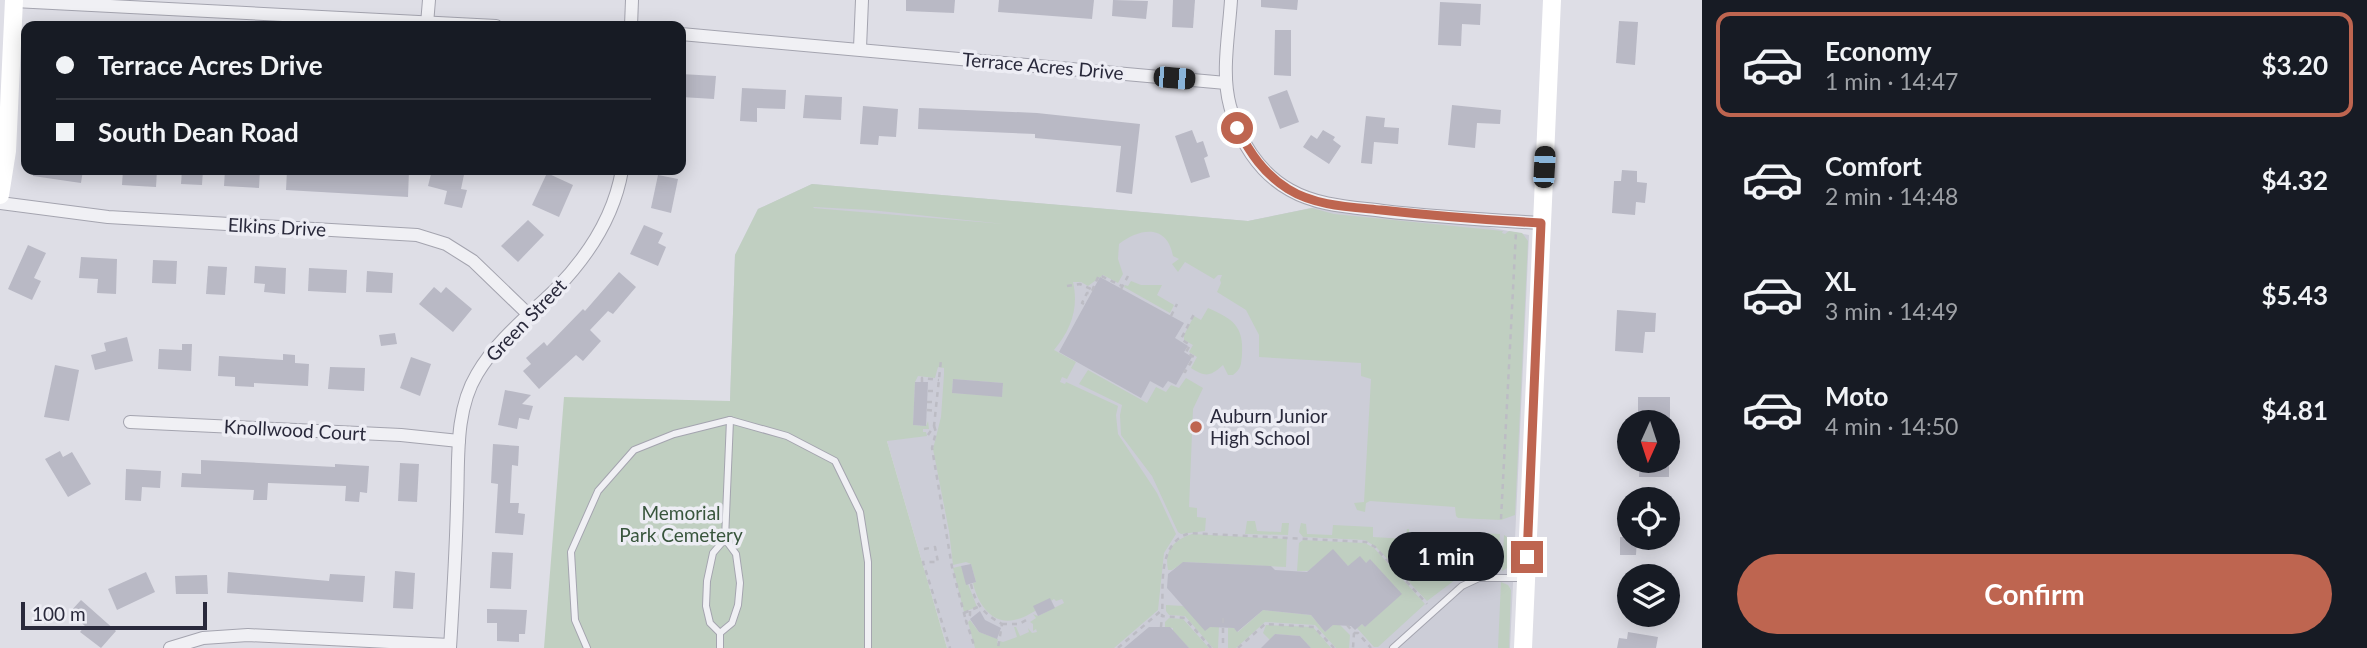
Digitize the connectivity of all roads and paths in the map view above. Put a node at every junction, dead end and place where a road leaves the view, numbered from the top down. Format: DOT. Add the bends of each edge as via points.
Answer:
graph roads {
  1 [pos="429,0"];
  2 [pos="632,0"];
  3 [pos="862,0"];
  4 [pos="1231,0"];
  5 [pos="1552,0"];
  6 [pos="14,1"];
  7 [pos="374,21"];
  8 [pos="428,21"];
  9 [pos="631,21"];
  10 [pos="686,34"];
  11 [pos="860,48"];
  12 [pos="1226,83"];
  13 [pos="621,175"];
  14 [pos="0,195"];
  15 [pos="0,203"];
  16 [pos="1541,223"];
  17 [pos="1516,232"];
  18 [pos="1128,276"];
  19 [pos="1067,286"];
  20 [pos="1092,289"];
  21 [pos="1084,304"];
  22 [pos="1177,304"];
  23 [pos="528,314"];
  24 [pos="1194,314"];
  25 [pos="1171,316"];
  26 [pos="941,360"];
  27 [pos="1183,371"];
  28 [pos="939,380"];
  29 [pos="922,382"];
  30 [pos="928,391"];
  31 [pos="938,391"];
  32 [pos="927,402"];
  33 [pos="937,402"];
  34 [pos="927,410"];
  35 [pos="936,411"];
  36 [pos="730,420"];
  37 [pos="130,422"];
  38 [pos="934,426"];
  39 [pos="928,435"];
  40 [pos="459,441"];
  41 [pos="1501,519"];
  42 [pos="725,539"];
  43 [pos="924,550"];
  44 [pos="1527,578"];
  45 [pos="971,584"];
  46 [pos="1427,604"];
  47 [pos="979,606"];
  48 [pos="1162,610"];
  49 [pos="970,611"];
  50 [pos="964,613"];
  51 [pos="1162,616"];
  52 [pos="1030,618"];
  53 [pos="1223,618"];
  54 [pos="966,621"];
  55 [pos="1002,624"];
  56 [pos="1347,625"];
  57 [pos="1161,627"];
  58 [pos="720,633"];
  59 [pos="1354,633"];
  60 [pos="450,647"];
  61 [pos="170,648"];
  62 [pos="587,648"];
  63 [pos="720,648"];
  64 [pos="868,648"];
  65 [pos="950,648"];
  66 [pos="975,648"];
  67 [pos="998,648"];
  68 [pos="1118,648"];
  69 [pos="1211,648"];
  70 [pos="1223,648"];
  71 [pos="1238,648"];
  72 [pos="1334,648"];
  73 [pos="1353,648"];
  74 [pos="1371,648"];
  75 [pos="1393,648"];
  76 [pos="1523,648"];
  1 -- 8 [label="street"];
  2 -- 9 [label="street"];
  3 -- 11 [label="street"];
  4 -- 12 [label="street"];
  5 -- 16 [label="street"];
  6 -- 7 [label="street"];
  6 -- 14 [label="street" via="7,150"];
  10 -- 11 [label="street, Terrace Acres Drive"];
  11 -- 12 [label="street, Terrace Acres Drive"];
  12 -- 16 [label="street" via="1229,105 1250,153 1290,190 1330,204"];
  13 -- 23 [label="street, Green Street" via="600,233 584,257"];
  15 -- 23 [label="street, Elkins Drive" via="108,216 417,235 446,244 473,261"];
  16 -- 44 [label="street"];
  17 -- 41 [label="path"];
  18 -- 20 [label="path" via="1122,288 1099,275"];
  19 -- 20 [label="path" via="1080,284"];
  20 -- 21 [label="path"];
  22 -- 25 [label="path"];
  23 -- 40 [label="street, Green Street" via="492,350 476,374 465,402"];
  24 -- 27 [label="path" via="1181,339 1190,345 1186,352 1194,357"];
  26 -- 28 [label="path"];
  28 -- 29 [label="path" via="922,378"];
  28 -- 31 [label="path"];
  30 -- 31 [label="path"];
  31 -- 33 [label="path"];
  32 -- 33 [label="path"];
  33 -- 35 [label="path"];
  34 -- 35 [label="path"];
  35 -- 38 [label="path"];
  36 -- 42 [label="lane"];
  36 -- 62 [label="lane" via="634,450 598,491 571,552 575,620"];
  36 -- 64 [label="lane" via="787,436 835,461 860,512 868,562"];
  37 -- 40 [label="street, Knollwood Court"];
  38 -- 39 [label="path"];
  38 -- 50 [label="path" via="932,448"];
  40 -- 60 [label="street, Green Street"];
  42 -- 58 [label="lane" via="713,554 707,581 710,623"];
  42 -- 58 [label="lane" via="736,554 740,583 732,623"];
  43 -- 65 [label="path" via="935,547 938,562 923,562"];
  44 -- 75 [label="lane" via="1479,578 1462,586"];
  44 -- 76 [label="street"];
  45 -- 47 [label="path"];
  46 -- 48 [label="path" via="1366,542 1190,533 1175,540 1167,551"];
  47 -- 49 [label="path"];
  47 -- 55 [label="path"];
  48 -- 51 [label="path"];
  48 -- 68 [label="path"];
  49 -- 50 [label="path"];
  49 -- 54 [label="path"];
  50 -- 54 [label="path"];
  51 -- 57 [label="path"];
  51 -- 69 [label="path" via="1185,618"];
  52 -- 55 [label="path" via="1019,624"];
  53 -- 70 [label="path"];
  54 -- 66 [label="path"];
  55 -- 67 [label="path"];
  56 -- 59 [label="path"];
  58 -- 63 [label="lane"];
  59 -- 73 [label="path"];
  59 -- 74 [label="path"];
  60 -- 61 [label="street" via="248,635 203,638"];
  71 -- 72 [label="path" via="1265,624 1314,627"];
}
